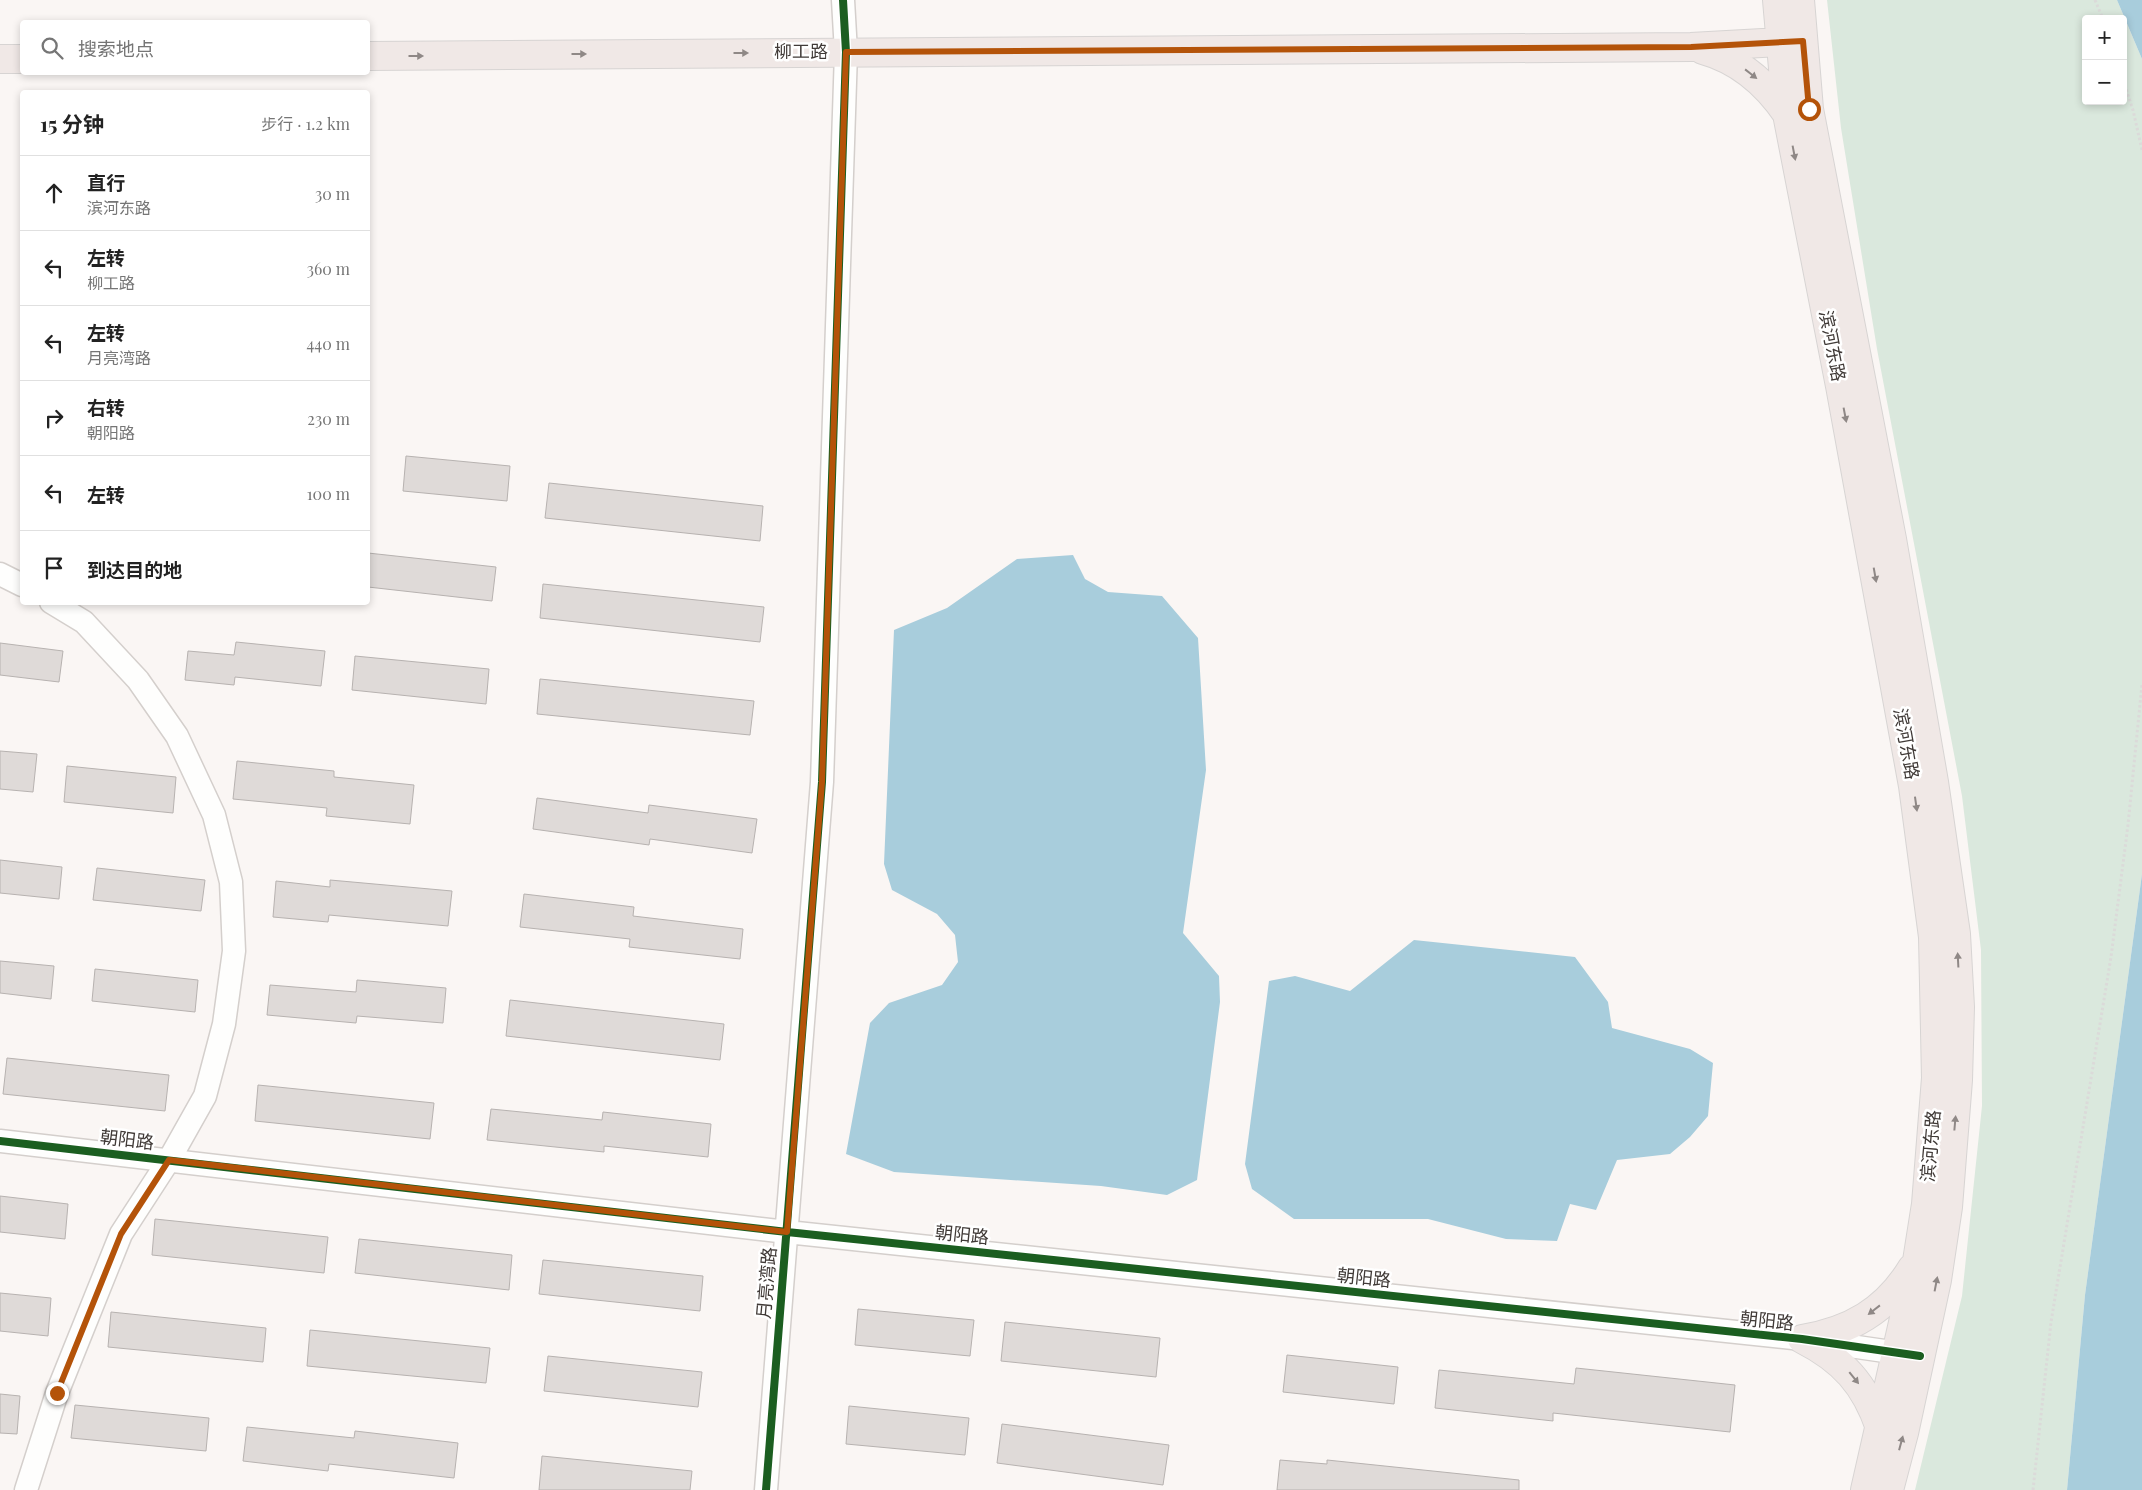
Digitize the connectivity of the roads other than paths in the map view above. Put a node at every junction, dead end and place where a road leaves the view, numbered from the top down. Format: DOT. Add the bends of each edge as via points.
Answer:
graph roads {
  1 [pos="843,0"];
  2 [pos="1777,0"];
  3 [pos="1800,0"];
  4 [pos="1792,42"];
  5 [pos="1691,47"];
  6 [pos="846,52"];
  7 [pos="370,56"];
  8 [pos="0,59"];
  9 [pos="20,59"];
  10 [pos="1787,114"];
  11 [pos="0,574"];
  12 [pos="20,584"];
  13 [pos="57,605"];
  14 [pos="0,1141"];
  15 [pos="169,1160"];
  16 [pos="787,1232"];
  17 [pos="1917,1261"];
  18 [pos="1802,1339"];
  19 [pos="1909,1355"];
  20 [pos="1880,1428"];
  21 [pos="26,1490"];
  22 [pos="766,1490"];
  23 [pos="1865,1490"];
  24 [pos="1889,1490"];
  1 -- 6 [label="street, 月亮湾路"];
  2 -- 4 [label="main road, 滨河东路"];
  3 -- 4 [label="main road, 滨河东路"];
  4 -- 5 [label="main road, 柳工路"];
  4 -- 10 [label="main road, 滨河东路"];
  19 -- 4 [label="main road, 滨河东路, one-way" via="1937,1280 1949,1197 1960,1007 1956,934 1934,782 1895,559 1809,109"];
  5 -- 6 [label="main road, 柳工路"];
  5 -- 10 [label="main road, one-way" via="1729,60 1746,70 1776,98"];
  7 -- 6 [label="main road, 柳工路, one-way"];
  6 -- 16 [label="street, 月亮湾路" via="822,782"];
  8 -- 9 [label="main road"];
  10 -- 17 [label="main road, 滨河东路, one-way" via="1913,786 1933,936 1936,1078 1926,1204"];
  11 -- 12 [label="street"];
  13 -- 15 [label="street" via="84,622 138,680 177,736 214,815 231,882 234,951 224,1024 206,1096"];
  14 -- 15 [label="street, 朝阳路"];
  15 -- 16 [label="street, 朝阳路"];
  15 -- 21 [label="street" via="121,1234 57,1393"];
  16 -- 18 [label="street, 朝阳路"];
  16 -- 22 [label="street, 月亮湾路"];
  17 -- 18 [label="main road, one-way" via="1888,1300 1870,1315 1826,1335"];
  17 -- 19 [label="main road, 滨河东路"];
  18 -- 19 [label="street, 朝阳路"];
  18 -- 20 [label="main road, one-way" via="1820,1348 1852,1374 1864,1390"];
  19 -- 20 [label="main road, 滨河东路"];
  24 -- 19 [label="main road, 滨河东路, one-way" via="1904,1433"];
  20 -- 23 [label="main road, 滨河东路"];
}
